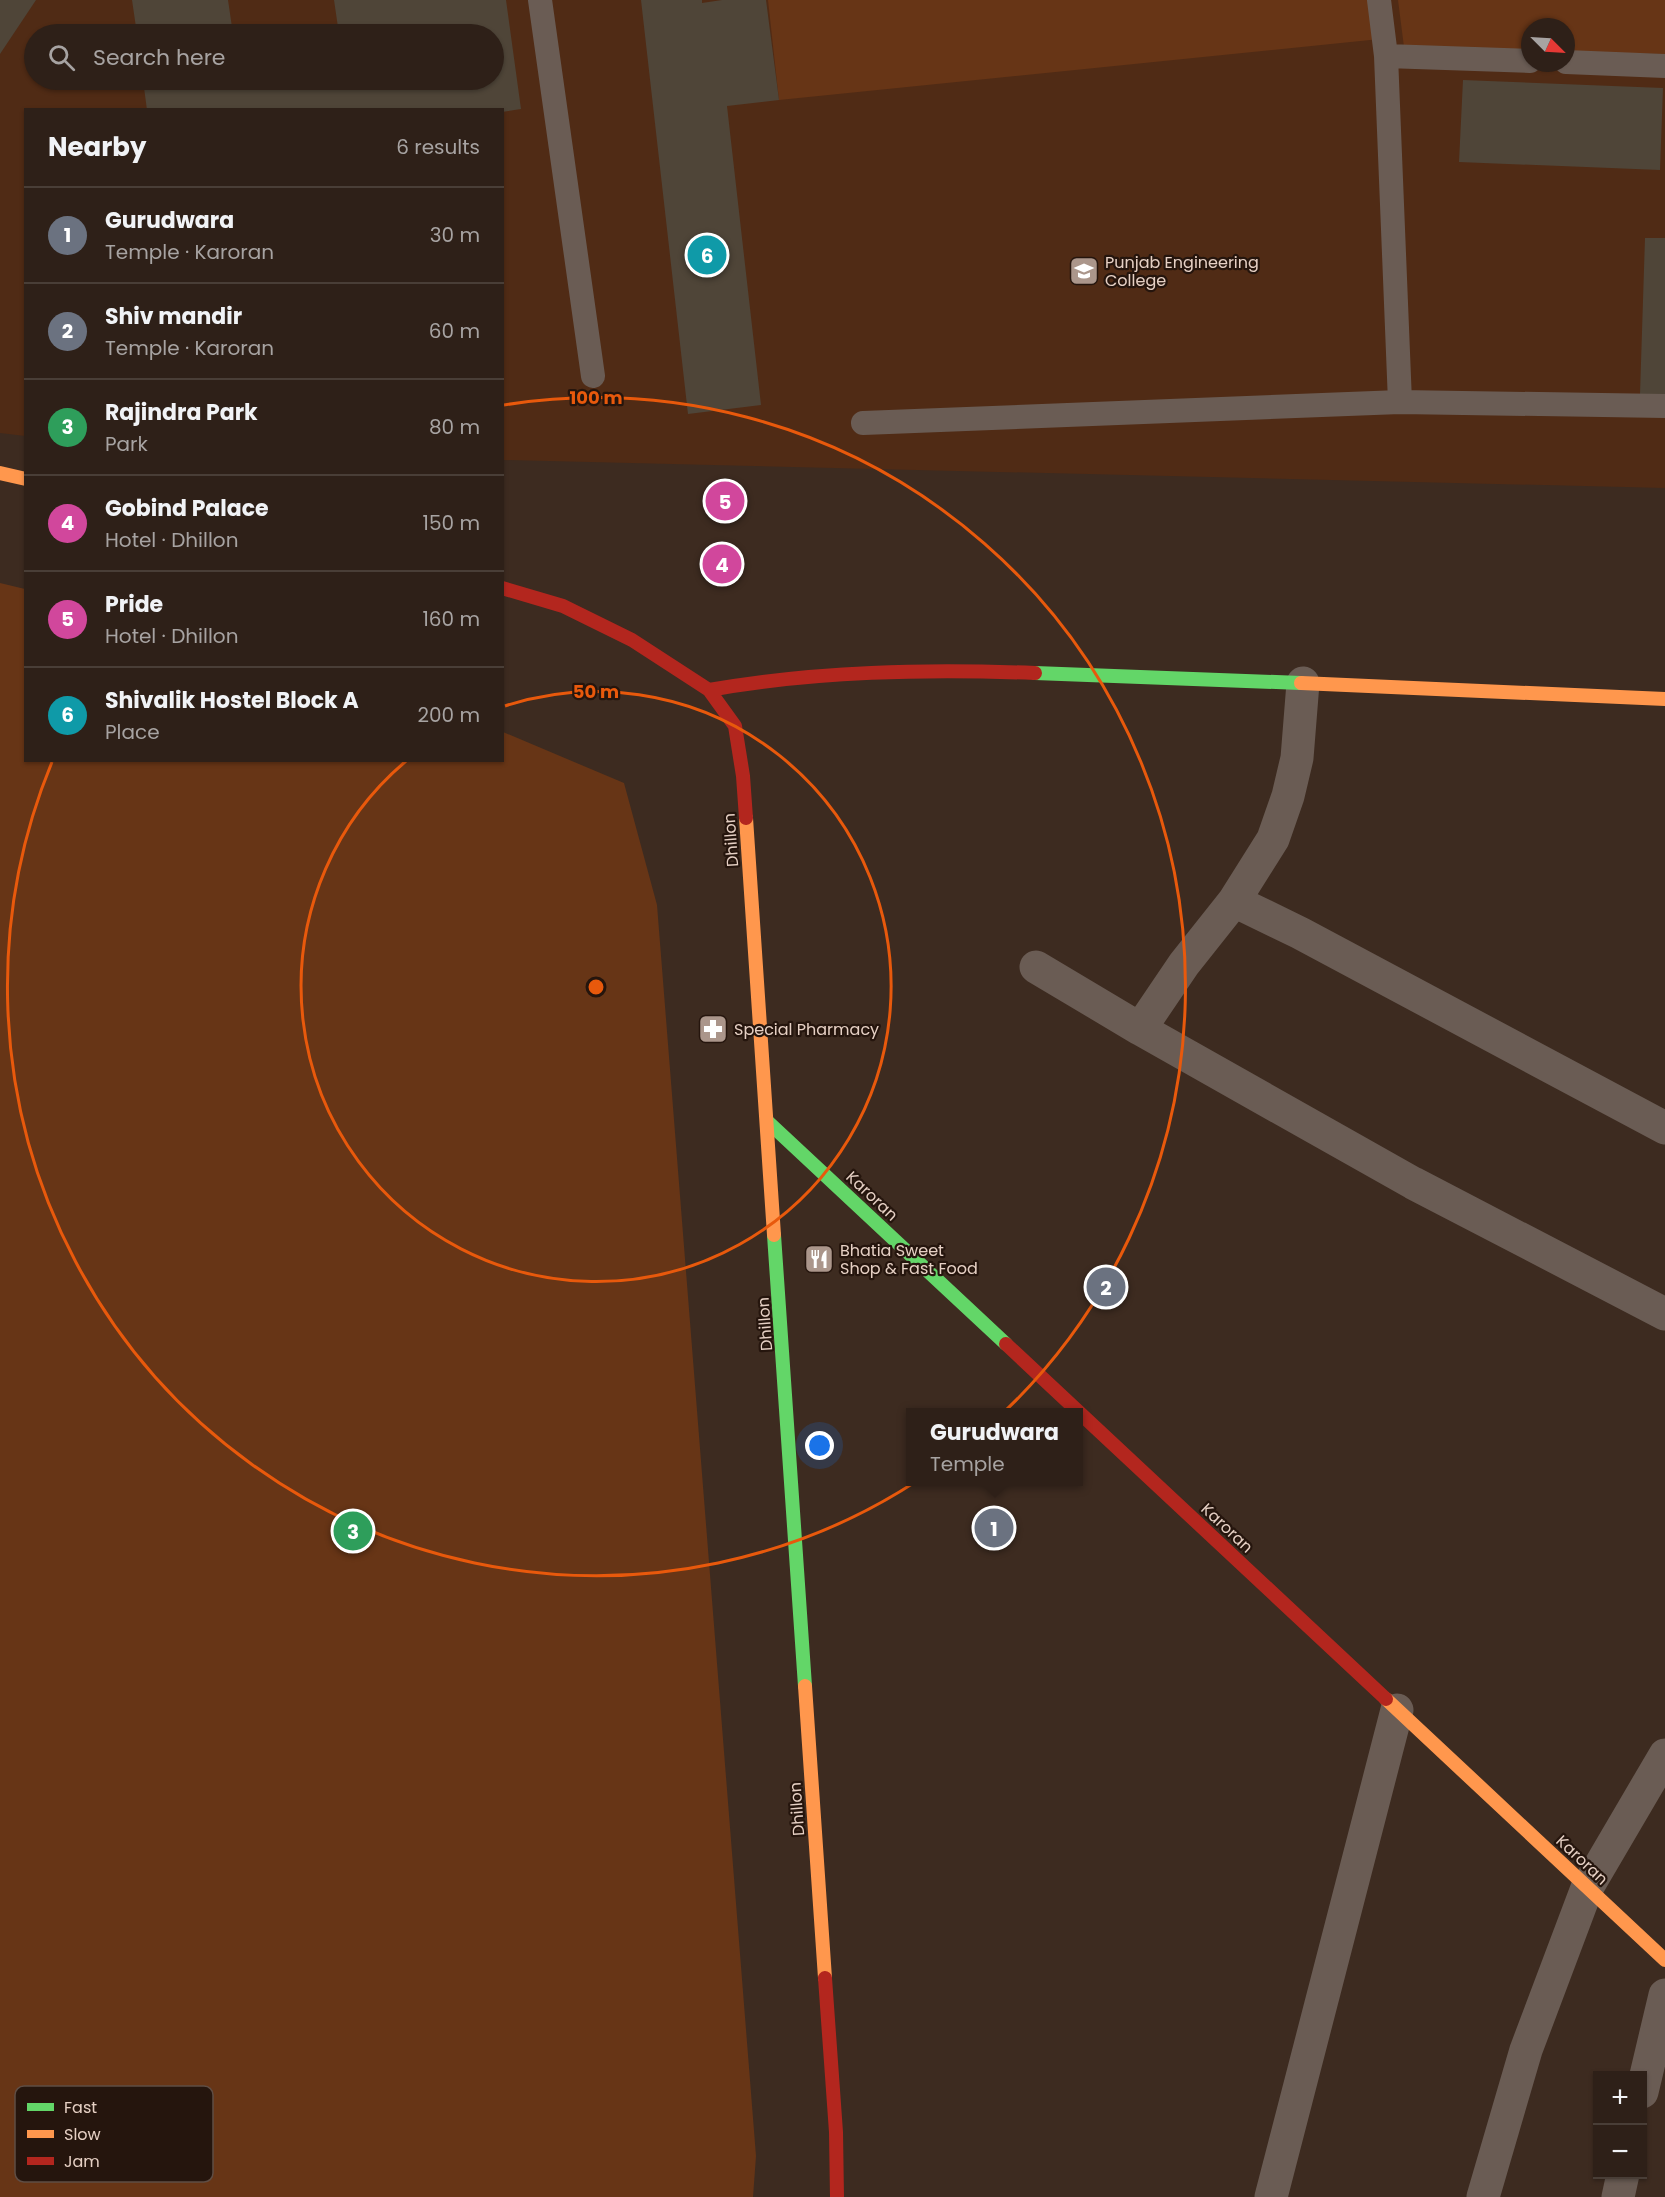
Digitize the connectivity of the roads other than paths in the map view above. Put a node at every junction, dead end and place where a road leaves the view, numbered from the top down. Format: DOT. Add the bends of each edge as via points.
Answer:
graph roads {
  1 [pos="540,0"];
  2 [pos="1379,0"];
  3 [pos="1386,56"];
  4 [pos="1521,61"];
  5 [pos="1575,62"];
  6 [pos="1665,66"];
  7 [pos="592,376"];
  8 [pos="1400,402"];
  9 [pos="1665,406"];
  10 [pos="863,423"];
  11 [pos="0,473"];
  12 [pos="24,478"];
  13 [pos="504,589"];
  14 [pos="1303,683"];
  15 [pos="709,690"];
  16 [pos="1665,699"];
  17 [pos="1234,901"];
  18 [pos="1036,967"];
  19 [pos="1140,1029"];
  20 [pos="767,1120"];
  21 [pos="1665,1128"];
  22 [pos="1665,1314"];
  23 [pos="1075,1408"];
  24 [pos="1083,1416"];
  25 [pos="1397,1710"];
  26 [pos="1665,1755"];
  27 [pos="1587,1887"];
  28 [pos="1665,1960"];
  29 [pos="1665,1995"];
  30 [pos="1647,2071"];
  31 [pos="1622,2179"];
  32 [pos="837,2197"];
  33 [pos="1272,2197"];
  34 [pos="1483,2197"];
  35 [pos="1618,2197"];
  1 -- 7 [label="lane"];
  2 -- 3 [label="lane"];
  3 -- 4 [label="lane"];
  3 -- 8 [label="lane"];
  5 -- 6 [label="lane"];
  8 -- 9 [label="lane"];
  8 -- 10 [label="lane"];
  11 -- 12 [label="street"];
  13 -- 15 [label="street, Dhillon" via="573,610 632,640"];
  14 -- 15 [label="street" via="944,670 771,680"];
  14 -- 16 [label="street"];
  14 -- 17 [label="street" via="1297,758 1288,796 1273,839"];
  15 -- 20 [label="street, Dhillon" via="735,726 743,776"];
  17 -- 19 [label="street" via="1184,964"];
  17 -- 21 [label="street"];
  18 -- 19 [label="street"];
  19 -- 22 [label="street" via="1413,1183"];
  20 -- 23 [label="street, Karoran"];
  20 -- 32 [label="street, Dhillon"];
  24 -- 25 [label="street, Karoran"];
  25 -- 27 [label="street, Karoran"];
  25 -- 33 [label="street"];
  26 -- 27 [label="street"];
  27 -- 28 [label="street, Karoran"];
  27 -- 34 [label="street" via="1526,2050"];
  29 -- 30 [label="street"];
  31 -- 35 [label="street"];
}
